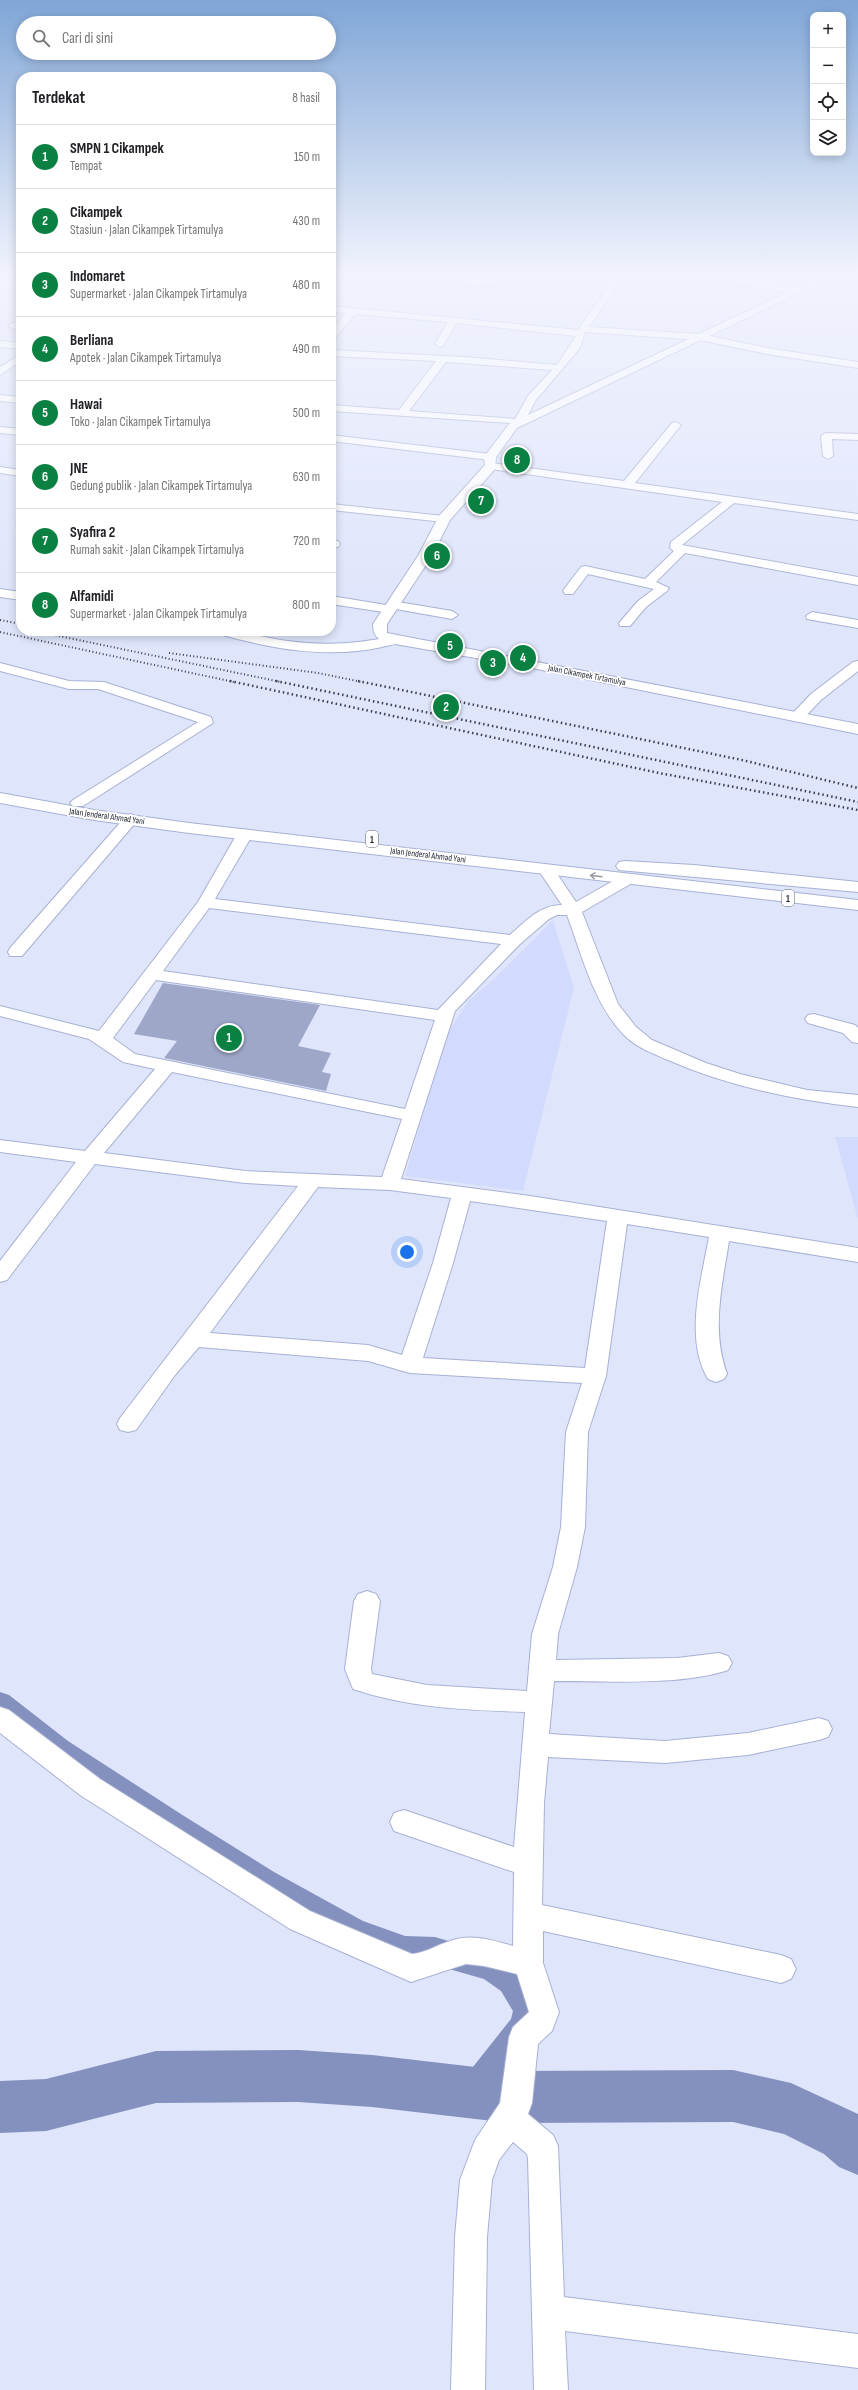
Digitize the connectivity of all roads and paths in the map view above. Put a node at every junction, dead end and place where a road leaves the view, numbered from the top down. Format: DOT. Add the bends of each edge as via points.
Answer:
graph roads {
  1 [pos="426,382"];
  2 [pos="547,382"];
  3 [pos="605,382"];
  4 [pos="0,398"];
  5 [pos="16,400"];
  6 [pos="336,408"];
  7 [pos="402,413"];
  8 [pos="519,422"];
  9 [pos="676,425"];
  10 [pos="0,430"];
  11 [pos="16,432"];
  12 [pos="858,437"];
  13 [pos="336,439"];
  14 [pos="828,456"];
  15 [pos="491,462"];
  16 [pos="0,470"];
  17 [pos="16,472"];
  18 [pos="627,485"];
  19 [pos="731,500"];
  20 [pos="336,507"];
  21 [pos="858,517"];
  22 [pos="444,518"];
  23 [pos="682,550"];
  24 [pos="858,581"];
  25 [pos="648,582"];
  26 [pos="569,591"];
  27 [pos="336,601"];
  28 [pos="391,607"];
  29 [pos="452,615"];
  30 [pos="812,616"];
  31 [pos="625,622"];
  32 [pos="858,624"];
  33 [pos="241,636"];
  34 [pos="395,640"];
  35 [pos="858,664"];
  36 [pos="0,667"];
  37 [pos="797,717"];
  38 [pos="858,729"];
  39 [pos="0,788"];
  40 [pos="0,798"];
  41 [pos="78,803"];
  42 [pos="131,819"];
  43 [pos="245,834"];
  44 [pos="610,865"];
  45 [pos="547,870"];
  46 [pos="626,880"];
  47 [pos="660,884"];
  48 [pos="858,887"];
  49 [pos="858,894"];
  50 [pos="204,903"];
  51 [pos="858,905"];
  52 [pos="573,910"];
  53 [pos="858,915"];
  54 [pos="514,940"];
  55 [pos="16,952"];
  56 [pos="151,974"];
  57 [pos="0,1012"];
  58 [pos="444,1016"];
  59 [pos="814,1020"];
  60 [pos="103,1038"];
  61 [pos="858,1038"];
  62 [pos="167,1066"];
  63 [pos="858,1101"];
  64 [pos="413,1116"];
  65 [pos="0,1146"];
  66 [pos="91,1156"];
  67 [pos="313,1180"];
  68 [pos="390,1184"];
  69 [pos="462,1194"];
  70 [pos="618,1217"];
  71 [pos="720,1231"];
  72 [pos="858,1255"];
  73 [pos="0,1274"];
  74 [pos="194,1339"];
  75 [pos="410,1365"];
  76 [pos="716,1374"];
  77 [pos="595,1376"];
  78 [pos="128,1424"];
  79 [pos="367,1601"];
  80 [pos="719,1663"];
  81 [pos="543,1671"];
  82 [pos="539,1702"];
  83 [pos="0,1718"];
  84 [pos="819,1729"];
  85 [pos="535,1746"];
  86 [pos="404,1822"];
  87 [pos="528,1863"];
  88 [pos="528,1915"];
  89 [pos="528,1963"];
  90 [pos="781,1969"];
  91 [pos="513,2111"];
  92 [pos="547,2312"];
  93 [pos="858,2351"];
  94 [pos="468,2390"];
  95 [pos="551,2390"];
  1 -- 7 [label="street"];
  2 -- 8 [label="street" via="524,407"];
  3 -- 8 [label="main road, Jalan Cikampek Tirtamulya"];
  4 -- 5 [label="street"];
  6 -- 7 [label="street"];
  7 -- 8 [label="street"];
  8 -- 15 [label="main road, Jalan Cikampek Tirtamulya"];
  9 -- 18 [label="street"];
  10 -- 11 [label="street"];
  12 -- 14 [label="street" via="826,436"];
  13 -- 15 [label="street"];
  15 -- 18 [label="street"];
  15 -- 22 [label="main road, Jalan Cikampek Tirtamulya"];
  16 -- 17 [label="street"];
  18 -- 19 [label="street"];
  19 -- 21 [label="street"];
  19 -- 23 [label="street" via="675,545"];
  20 -- 22 [label="street"];
  22 -- 28 [label="main road, Jalan Cikampek Tirtamulya" via="424,556"];
  23 -- 24 [label="street"];
  23 -- 25 [label="street"];
  25 -- 26 [label="street" via="585,570"];
  25 -- 31 [label="street" via="663,588 642,604"];
  27 -- 28 [label="street"];
  28 -- 29 [label="street"];
  28 -- 34 [label="main road, Jalan Cikampek Tirtamulya" via="380,624 380,633"];
  30 -- 32 [label="street"];
  33 -- 34 [label="street" via="301,647 361,647"];
  34 -- 37 [label="main road, Jalan Cikampek Tirtamulya" via="527,663"];
  35 -- 37 [label="street" via="816,697"];
  36 -- 41 [label="street" via="69,685 99,685 206,720 206,723 180,740"];
  37 -- 38 [label="main road, Jalan Cikampek Tirtamulya"];
  39 -- 41 [label="main road, Jalan Jenderal Ahmad Yani / 1"];
  40 -- 42 [label="main road, Jalan Jenderal Ahmad Yani / 1"];
  41 -- 44 [label="main road, Jalan Jenderal Ahmad Yani / 1"];
  42 -- 43 [label="main road, Jalan Jenderal Ahmad Yani / 1"];
  42 -- 55 [label="street"];
  43 -- 45 [label="main road, Jalan Jenderal Ahmad Yani / 1"];
  43 -- 50 [label="street"];
  44 -- 48 [label="main road" via="694,870"];
  44 -- 49 [label="main road, Jalan Jenderal Ahmad Yani / 1"];
  46 -- 45 [label="main road, Jalan Jenderal Ahmad Yani / 1, one-way"];
  45 -- 52 [label="street"];
  46 -- 47 [label="main road, Jalan Jenderal Ahmad Yani / 1"];
  46 -- 52 [label="street"];
  47 -- 51 [label="main road, Jalan Jenderal Ahmad Yani / 1"];
  47 -- 53 [label="main road" via="700,896"];
  50 -- 54 [label="street"];
  50 -- 56 [label="street"];
  52 -- 54 [label="street" via="555,910 543,915"];
  52 -- 63 [label="street" via="610,1005 630,1031 646,1044 692,1065 734,1078 807,1096"];
  54 -- 58 [label="street" via="455,999"];
  56 -- 58 [label="street"];
  56 -- 60 [label="street"];
  57 -- 60 [label="street"];
  58 -- 64 [label="street"];
  59 -- 61 [label="street" via="849,1029"];
  60 -- 62 [label="street" via="125,1056"];
  62 -- 64 [label="street"];
  62 -- 66 [label="street"];
  64 -- 68 [label="street"];
  65 -- 66 [label="street"];
  66 -- 67 [label="street" via="246,1176"];
  66 -- 73 [label="street"];
  67 -- 68 [label="street"];
  67 -- 74 [label="street"];
  68 -- 69 [label="street"];
  69 -- 70 [label="street" via="530,1202"];
  69 -- 75 [label="street"];
  70 -- 71 [label="street"];
  70 -- 77 [label="street"];
  71 -- 72 [label="street"];
  71 -- 76 [label="street" via="709,1311 708,1338 710,1360"];
  74 -- 75 [label="street" via="368,1353"];
  74 -- 78 [label="street" via="167,1370"];
  75 -- 77 [label="street"];
  77 -- 81 [label="street" via="577,1432 573,1526 565,1568 545,1634"];
  79 -- 82 [label="street" via="358,1669 362,1681 406,1692"];
  80 -- 81 [label="street" via="677,1669"];
  81 -- 82 [label="street"];
  82 -- 85 [label="street"];
  83 -- 89 [label="street" via="90,1787 300,1920 403,1966 417,1968 456,1955"];
  84 -- 85 [label="street" via="748,1744 665,1752"];
  85 -- 87 [label="street"];
  86 -- 87 [label="street" via="500,1856"];
  87 -- 88 [label="street"];
  88 -- 89 [label="street"];
  88 -- 90 [label="street"];
  89 -- 91 [label="street" via="544,2012 541,2021 524,2037"];
  91 -- 92 [label="street" via="542,2146"];
  91 -- 94 [label="street" via="486,2151 476,2180 471,2237"];
  92 -- 93 [label="street"];
  92 -- 95 [label="street"];
}
